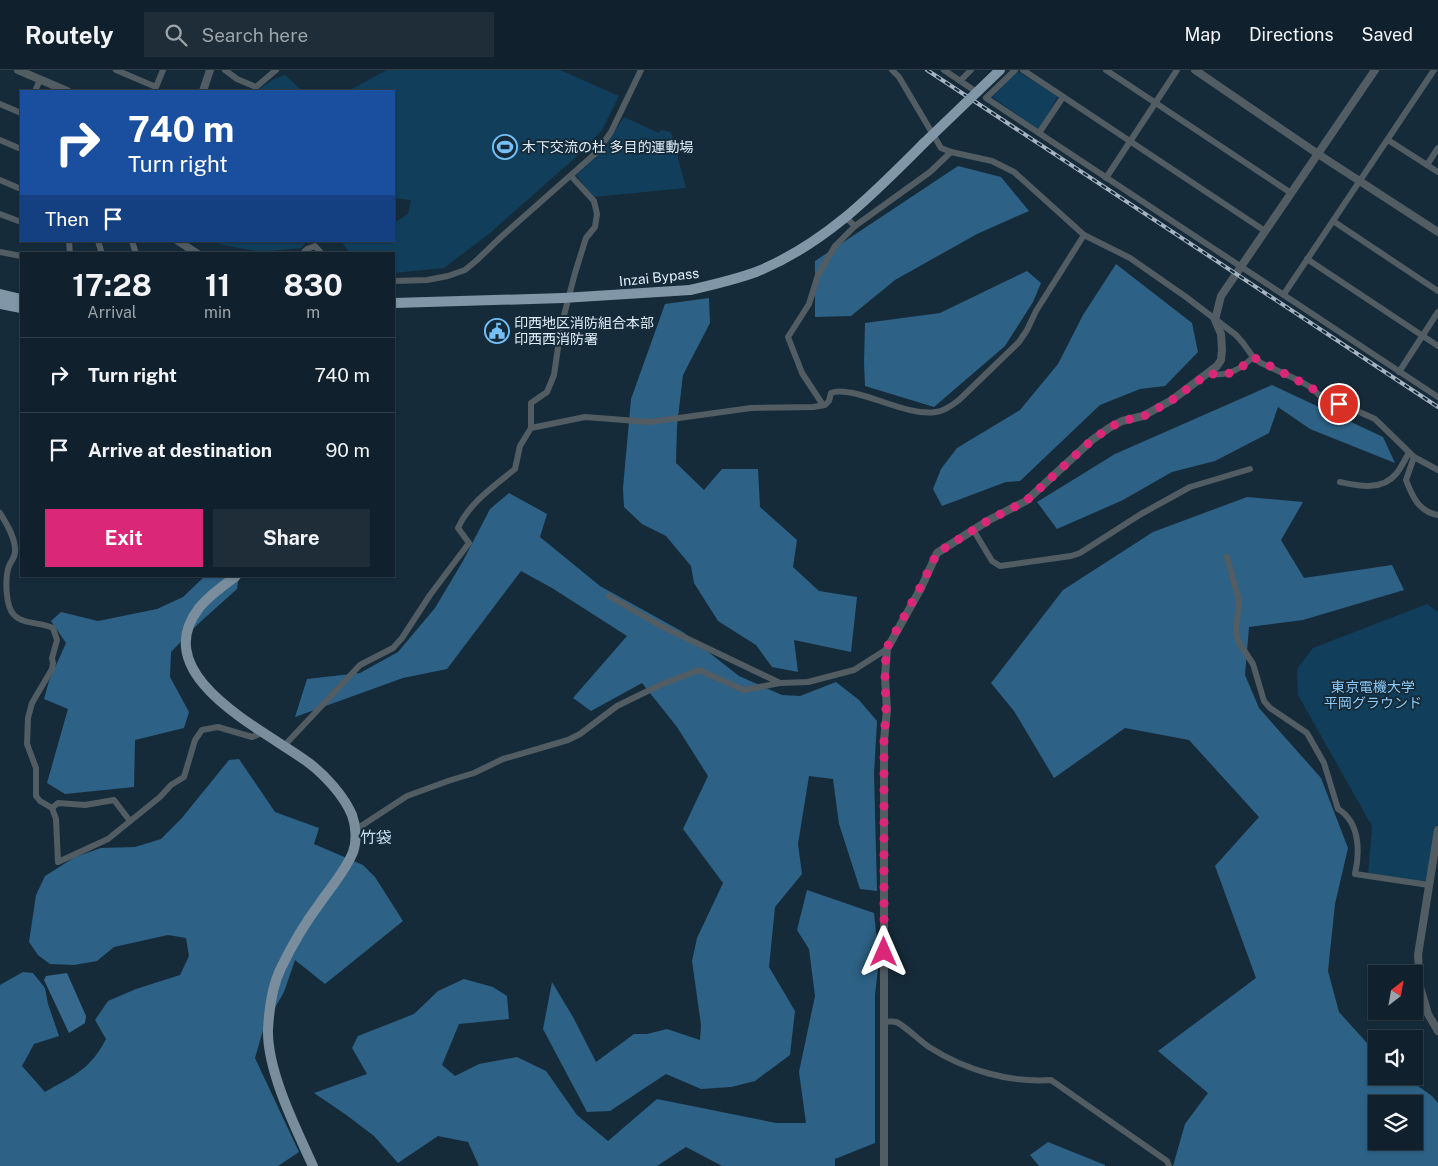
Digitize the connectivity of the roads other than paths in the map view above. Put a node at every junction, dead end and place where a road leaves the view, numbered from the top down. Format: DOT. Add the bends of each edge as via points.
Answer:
graph roads {
  1 [pos="18,70"];
  2 [pos="116,70"];
  3 [pos="164,70"];
  4 [pos="210,70"];
  5 [pos="225,70"];
  6 [pos="276,70"];
  7 [pos="641,70"];
  8 [pos="892,70"];
  9 [pos="944,70"];
  10 [pos="971,70"];
  11 [pos="1000,70"];
  12 [pos="1015,70"];
  13 [pos="1023,70"];
  14 [pos="1106,70"];
  15 [pos="1177,70"];
  16 [pos="1196,70"];
  17 [pos="1375,70"];
  18 [pos="1433,70"];
  19 [pos="40,80"];
  20 [pos="960,80"];
  21 [pos="35,90"];
  22 [pos="65,90"];
  23 [pos="203,90"];
  24 [pos="1063,96"];
  25 [pos="986,98"];
  26 [pos="1155,102"];
  27 [pos="0,104"];
  28 [pos="20,113"];
  29 [pos="1039,133"];
  30 [pos="0,140"];
  31 [pos="1388,140"];
  32 [pos="1130,141"];
  33 [pos="1438,148"];
  34 [pos="20,149"];
  35 [pos="951,152"];
  36 [pos="1318,154"];
  37 [pos="1427,165"];
  38 [pos="1438,172"];
  39 [pos="571,176"];
  40 [pos="1106,178"];
  41 [pos="0,180"];
  42 [pos="1360,181"];
  43 [pos="20,189"];
  44 [pos="1290,193"];
  45 [pos="0,214"];
  46 [pos="846,218"];
  47 [pos="1333,221"];
  48 [pos="20,222"];
  49 [pos="855,226"];
  50 [pos="1265,231"];
  51 [pos="1438,232"];
  52 [pos="1084,235"];
  53 [pos="180,242"];
  54 [pos="0,252"];
  55 [pos="195,252"];
  56 [pos="304,252"];
  57 [pos="321,252"];
  58 [pos="20,256"];
  59 [pos="1307,259"];
  60 [pos="1241,267"];
  61 [pos="395,281"];
  62 [pos="1438,291"];
  63 [pos="0,294"];
  64 [pos="1284,294"];
  65 [pos="20,299"];
  66 [pos="395,303"];
  67 [pos="0,304"];
  68 [pos="20,308"];
  69 [pos="1438,312"];
  70 [pos="1215,320"];
  71 [pos="1423,336"];
  72 [pos="1438,346"];
  73 [pos="1253,357"];
  74 [pos="1399,372"];
  75 [pos="1209,373"];
  76 [pos="1438,397"];
  77 [pos="823,406"];
  78 [pos="531,428"];
  79 [pos="1411,455"];
  80 [pos="1250,469"];
  81 [pos="1438,470"];
  82 [pos="1340,482"];
  83 [pos="0,513"];
  84 [pos="1438,515"];
  85 [pos="974,531"];
  86 [pos="18,553"];
  87 [pos="1227,556"];
  88 [pos="235,577"];
  89 [pos="608,596"];
  90 [pos="886,649"];
  91 [pos="780,683"];
  92 [pos="262,733"];
  93 [pos="283,746"];
  94 [pos="52,808"];
  95 [pos="130,821"];
  96 [pos="355,830"];
  97 [pos="1438,830"];
  98 [pos="1429,885"];
  99 [pos="884,1022"];
  100 [pos="1438,1031"];
  101 [pos="313,1166"];
  102 [pos="884,1166"];
  103 [pos="1169,1166"];
  1 -- 19 [label="street"];
  2 -- 3 [label="street" via="156,87"];
  4 -- 23 [label="street"];
  5 -- 6 [label="street" via="256,87"];
  7 -- 39 [label="street" via="604,143"];
  8 -- 35 [label="street" via="940,148"];
  9 -- 20 [label="street"];
  10 -- 20 [label="street"];
  11 -- 46 [label="highway, Inzai Bypass, bridge"];
  12 -- 25 [label="street"];
  13 -- 24 [label="street"];
  14 -- 26 [label="street"];
  15 -- 26 [label="street"];
  16 -- 36 [label="street"];
  17 -- 36 [label="street"];
  18 -- 31 [label="street"];
  19 -- 21 [label="street"];
  19 -- 22 [label="street"];
  20 -- 25 [label="street"];
  24 -- 29 [label="street"];
  24 -- 32 [label="street"];
  25 -- 29 [label="street"];
  26 -- 32 [label="street"];
  26 -- 44 [label="street"];
  27 -- 28 [label="street"];
  29 -- 40 [label="street"];
  30 -- 34 [label="street"];
  31 -- 37 [label="street"];
  31 -- 42 [label="street"];
  32 -- 40 [label="street"];
  32 -- 50 [label="street"];
  33 -- 37 [label="street"];
  35 -- 49 [label="street" via="930,172"];
  35 -- 52 [label="street" via="992,161 1014,172"];
  36 -- 42 [label="street"];
  36 -- 44 [label="street"];
  37 -- 38 [label="street"];
  39 -- 61 [label="street" via="465,270 448,276"];
  39 -- 78 [label="street" via="594,201 596,226 586,238 575,273 561,328 554,375 547,392 530,403"];
  40 -- 60 [label="street"];
  41 -- 43 [label="street"];
  42 -- 47 [label="street"];
  42 -- 51 [label="street"];
  44 -- 50 [label="street"];
  45 -- 48 [label="street"];
  46 -- 49 [label="street"];
  46 -- 66 [label="highway, Inzai Bypass, bridge" via="808,246 773,264 690,290"];
  47 -- 59 [label="street"];
  47 -- 62 [label="street"];
  49 -- 77 [label="street" via="835,246 818,275 809,304 788,337 802,372"];
  50 -- 60 [label="street"];
  52 -- 70 [label="street" via="1130,258"];
  52 -- 77 [label="street" via="1019,342 948,408 918,413 836,390"];
  53 -- 55 [label="street"];
  54 -- 58 [label="street"];
  56 -- 57 [label="street" via="315,246"];
  59 -- 64 [label="street"];
  59 -- 71 [label="street"];
  60 -- 64 [label="street"];
  60 -- 70 [label="street" via="1221,296"];
  63 -- 65 [label="highway"];
  64 -- 74 [label="street"];
  67 -- 68 [label="highway"];
  69 -- 71 [label="street"];
  70 -- 73 [label="street" via="1236,335"];
  70 -- 75 [label="street" via="1221,334 1221,360"];
  71 -- 72 [label="street"];
  71 -- 74 [label="street"];
  73 -- 75 [label="street" via="1230,374 1218,376"];
  73 -- 79 [label="street" via="1312,388 1323,399 1375,419"];
  74 -- 76 [label="street"];
  75 -- 85 [label="street" via="1144,416 1109,428 1026,501"];
  77 -- 78 [label="street" via="752,408 650,422 585,417"];
  78 -- 93 [label="street" via="520,446 515,469 488,490 463,517 458,528 469,543 402,638 393,648 360,665"];
  79 -- 81 [label="street"];
  79 -- 82 [label="street" via="1384,483 1362,487"];
  79 -- 84 [label="street" via="1406,480 1411,494 1421,508"];
  80 -- 85 [label="street" via="1190,487 1071,556 1000,566 992,561"];
  83 -- 86 [label="street"];
  85 -- 90 [label="street" via="937,553"];
  86 -- 94 [label="street" via="7,575 9,606 14,615 53,628 57,640 52,669 32,703 27,738 36,768 36,796"];
  87 -- 98 [label="street" via="1239,600 1238,640 1252,664 1264,701 1307,733 1324,763 1338,809 1345,813 1356,833 1358,862 1355,874"];
  88 -- 92 [label="main road" via="204,602 192,619 186,641 187,654 190,666 208,690"];
  89 -- 91 [label="street" via="661,626"];
  90 -- 91 [label="street" via="854,670 808,682"];
  90 -- 99 [label="street"];
  91 -- 96 [label="street" via="744,690 699,670 617,706 568,740 503,759 474,773 406,796"];
  92 -- 93 [label="main road"];
  92 -- 95 [label="street" via="252,737 218,727 202,730 195,740 184,777"];
  93 -- 96 [label="main road" via="311,764 336,790 352,813"];
  94 -- 95 [label="street" via="58,803 85,805 114,800"];
  94 -- 95 [label="street" via="56,819 58,862 108,839"];
  96 -- 101 [label="main road" via="353,853 297,936 280,969 270,1012 270,1054 277,1082"];
  97 -- 98 [label="street"];
  98 -- 100 [label="street" via="1418,955 1420,987 1428,1014"];
  99 -- 102 [label="street"];
  99 -- 103 [label="street" via="896,1022 928,1047 964,1066 1012,1080 1051,1080 1167,1161"];
}
